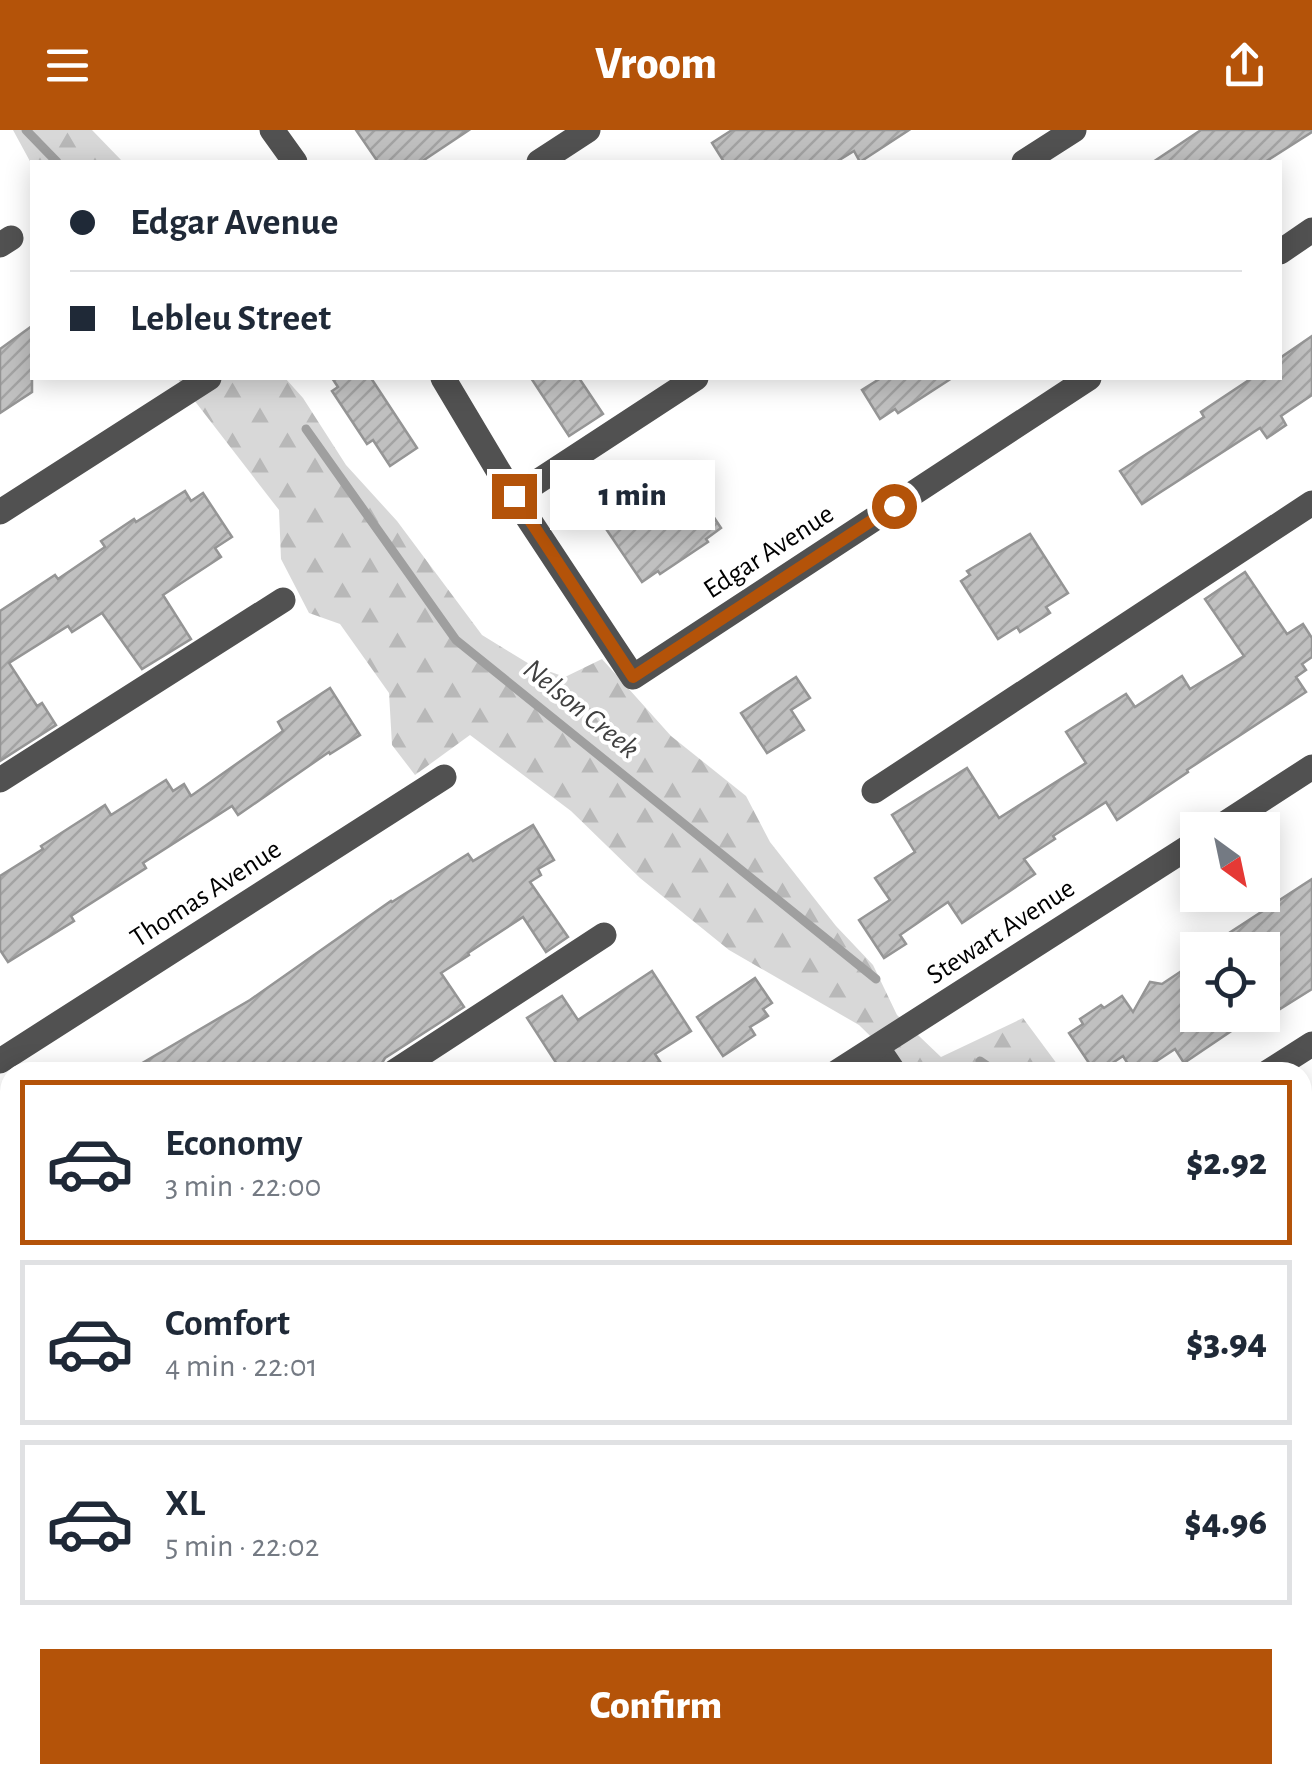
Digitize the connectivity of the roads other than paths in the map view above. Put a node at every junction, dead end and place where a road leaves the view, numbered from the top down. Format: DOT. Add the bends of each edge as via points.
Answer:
graph roads {
  1 [pos="272,130"];
  2 [pos="588,130"];
  3 [pos="1074,130"];
  4 [pos="294,160"];
  5 [pos="542,160"];
  6 [pos="1027,160"];
  7 [pos="1312,230"];
  8 [pos="1282,251"];
  9 [pos="205,380"];
  10 [pos="444,380"];
  11 [pos="693,380"];
  12 [pos="1085,380"];
  13 [pos="514,496"];
  14 [pos="1312,503"];
  15 [pos="0,512"];
  16 [pos="283,600"];
  17 [pos="1312,768"];
  18 [pos="444,777"];
  19 [pos="0,780"];
  20 [pos="874,791"];
  21 [pos="1243,812"];
  22 [pos="1180,853"];
  23 [pos="604,934"];
  24 [pos="1312,1044"];
  25 [pos="877,1047"];
  26 [pos="0,1062"];
  27 [pos="409,1062"];
  28 [pos="853,1062"];
  29 [pos="887,1062"];
  30 [pos="1284,1062"];
  1 -- 4 [label="street"];
  2 -- 5 [label="street"];
  3 -- 6 [label="street"];
  7 -- 8 [label="street"];
  9 -- 15 [label="street"];
  10 -- 13 [label="street"];
  11 -- 13 [label="street"];
  12 -- 13 [label="street, Edgar Avenue" via="633,677"];
  14 -- 20 [label="street"];
  16 -- 19 [label="street"];
  17 -- 21 [label="street"];
  18 -- 26 [label="street, Thomas Avenue"];
  22 -- 25 [label="street, Stewart Avenue"];
  23 -- 27 [label="street"];
  24 -- 30 [label="street"];
  25 -- 28 [label="street, Stewart Avenue"];
  25 -- 29 [label="street"];
}
